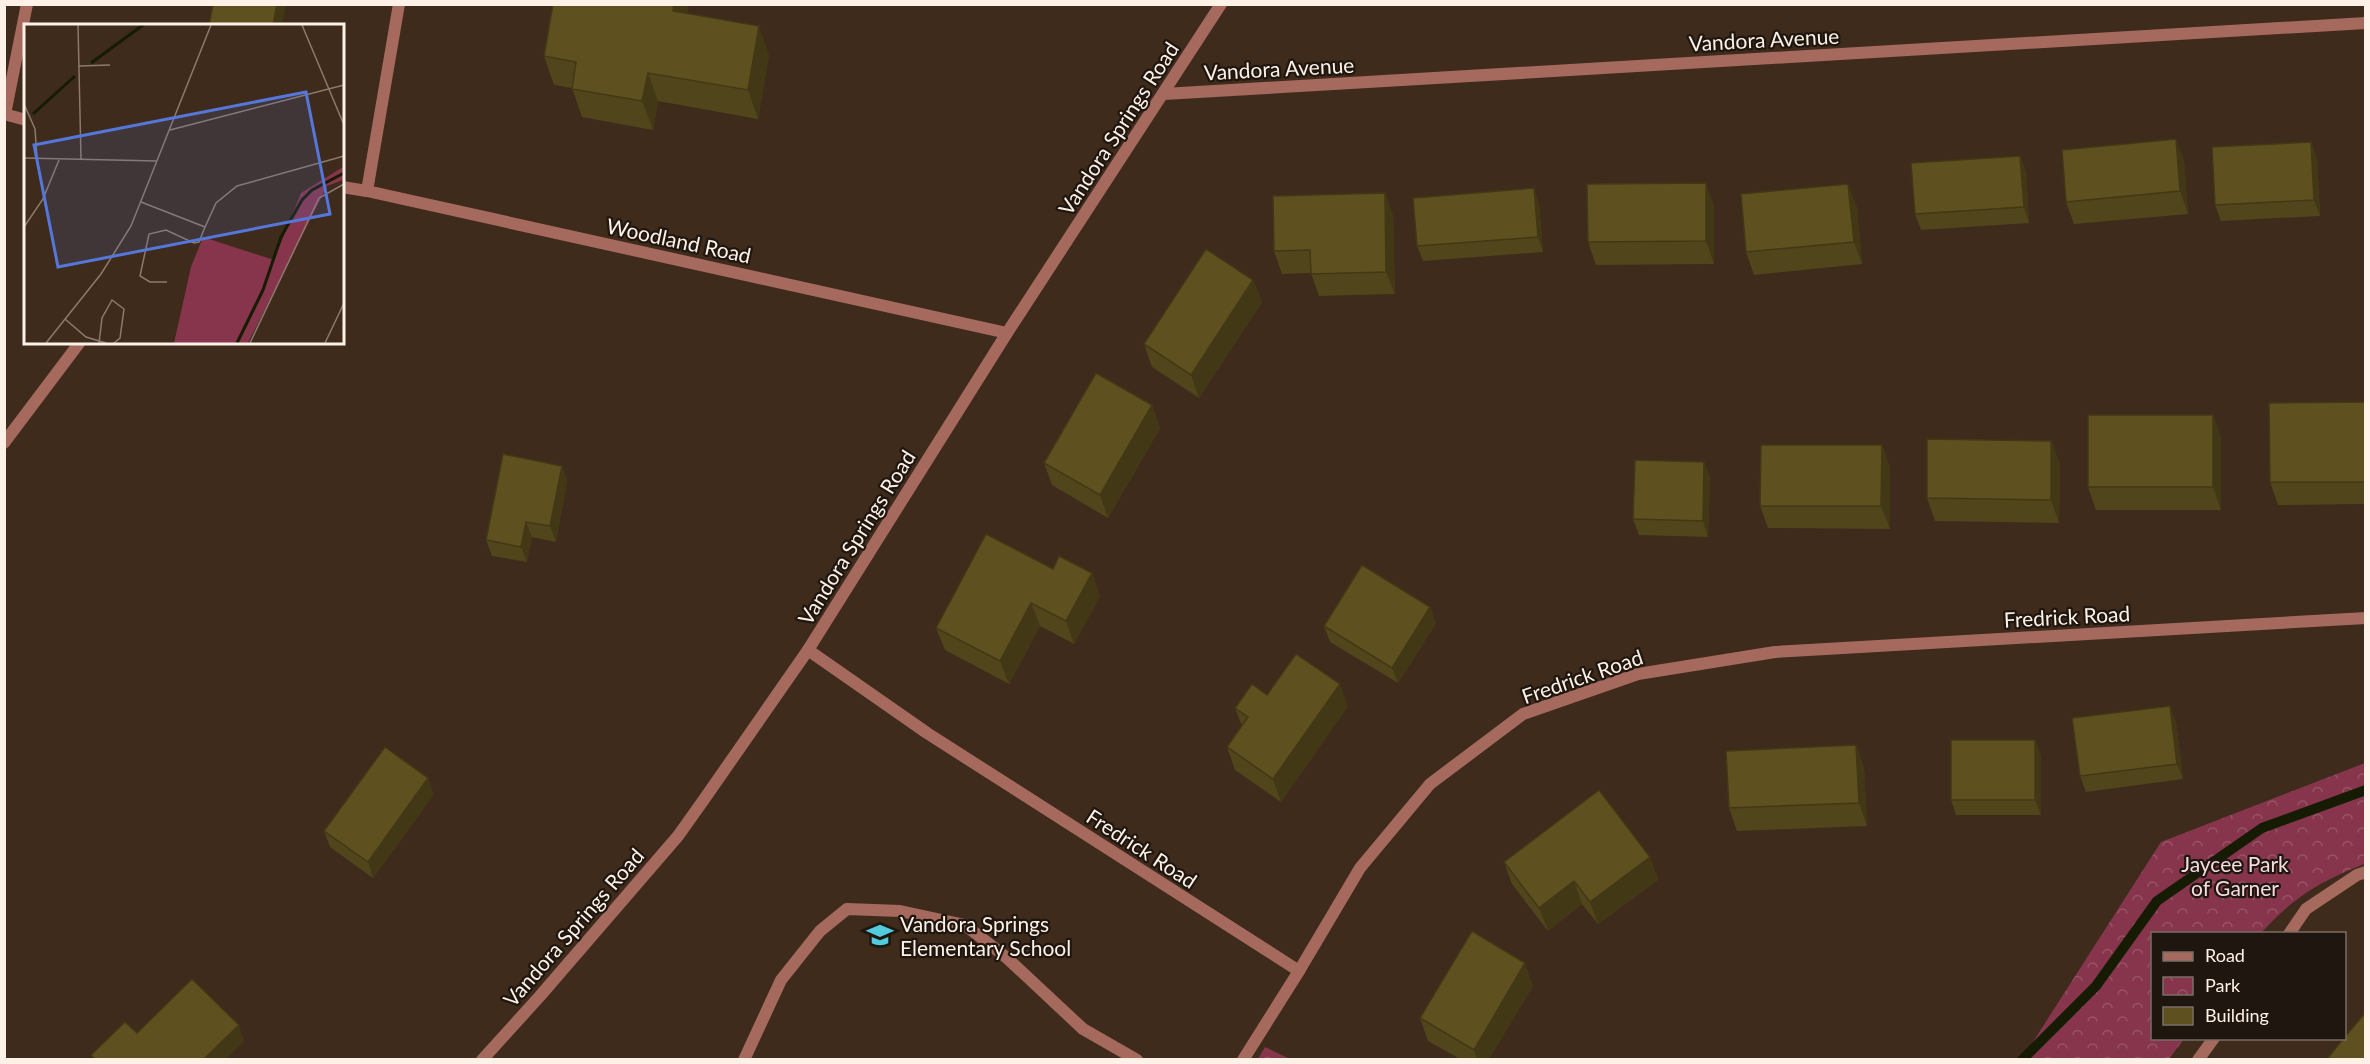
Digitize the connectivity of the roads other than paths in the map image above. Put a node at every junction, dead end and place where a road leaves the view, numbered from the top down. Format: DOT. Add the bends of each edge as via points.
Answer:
graph roads {
  1 [pos="27,4"];
  2 [pos="399,4"];
  3 [pos="1221,4"];
  4 [pos="2366,23"];
  5 [pos="1164,94"];
  6 [pos="5,114"];
  7 [pos="24,119"];
  8 [pos="344,187"];
  9 [pos="367,191"];
  10 [pos="1007,333"];
  11 [pos="79,344"];
  12 [pos="4,443"];
  13 [pos="2366,618"];
  14 [pos="808,650"];
  15 [pos="2366,873"];
  16 [pos="2290,932"];
  17 [pos="1299,971"];
  18 [pos="2212,1040"];
  19 [pos="482,1059"];
  20 [pos="744,1059"];
  21 [pos="1137,1059"];
  22 [pos="1243,1059"];
  23 [pos="2198,1059"];
  1 -- 6 [label="street"];
  2 -- 9 [label="street"];
  3 -- 5 [label="street, Vandora Springs Road"];
  4 -- 5 [label="street, Vandora Avenue"];
  5 -- 10 [label="street, Vandora Springs Road"];
  6 -- 7 [label="street"];
  8 -- 9 [label="street, Woodland Road"];
  9 -- 10 [label="street, Woodland Road"];
  10 -- 14 [label="street, Vandora Springs Road"];
  11 -- 12 [label="street"];
  13 -- 17 [label="street, Fredrick Road" via="1775,652 1638,674 1523,714 1430,784 1360,868"];
  14 -- 17 [label="street, Fredrick Road" via="927,734"];
  14 -- 19 [label="street, Vandora Springs Road" via="678,836"];
  15 -- 16 [label="street" via="2356,875 2306,909"];
  17 -- 22 [label="street"];
  18 -- 23 [label="street"];
  20 -- 21 [label="street" via="781,980 820,930 847,909 900,911 965,925 1007,958 1083,1029"];
}
